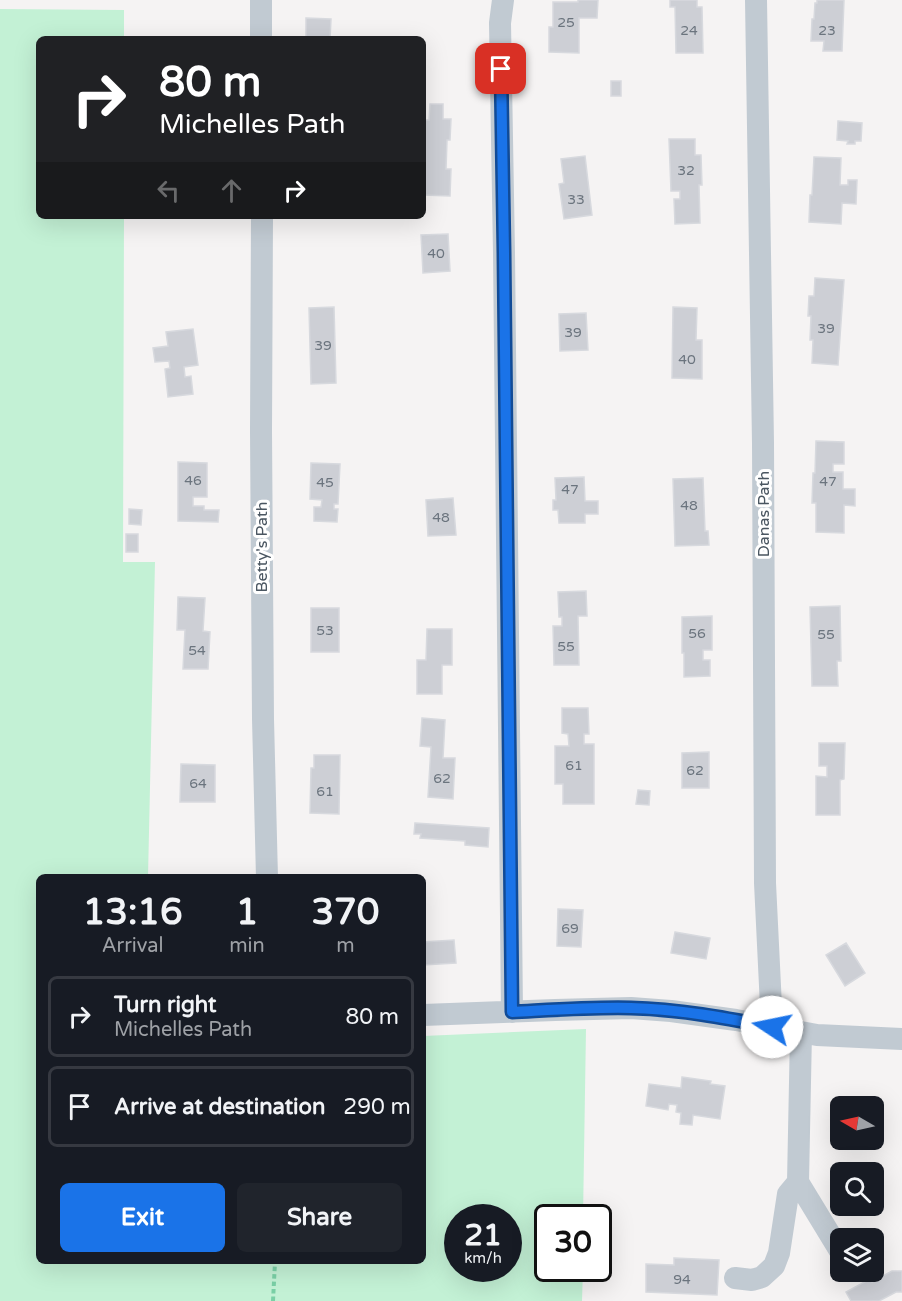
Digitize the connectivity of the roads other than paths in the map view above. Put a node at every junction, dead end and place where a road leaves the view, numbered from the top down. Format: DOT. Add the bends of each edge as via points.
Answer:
graph roads {
  1 [pos="261,0"];
  2 [pos="502,0"];
  3 [pos="756,0"];
  4 [pos="261,36"];
  5 [pos="262,219"];
  6 [pos="267,874"];
  7 [pos="512,1012"];
  8 [pos="426,1016"];
  9 [pos="772,1027"];
  10 [pos="801,1032"];
  11 [pos="902,1039"];
  12 [pos="798,1182"];
  13 [pos="830,1235"];
  14 [pos="735,1278"];
  1 -- 4 [label="street"];
  2 -- 7 [label="street"];
  3 -- 9 [label="street, Danas Path" via="765,883"];
  5 -- 6 [label="street, Betty's Path"];
  7 -- 8 [label="street"];
  7 -- 9 [label="street" via="631,1008"];
  9 -- 10 [label="street"];
  10 -- 11 [label="street"];
  10 -- 12 [label="street"];
  12 -- 13 [label="street"];
  12 -- 14 [label="street" via="788,1194 774,1266 762,1277"];
}
